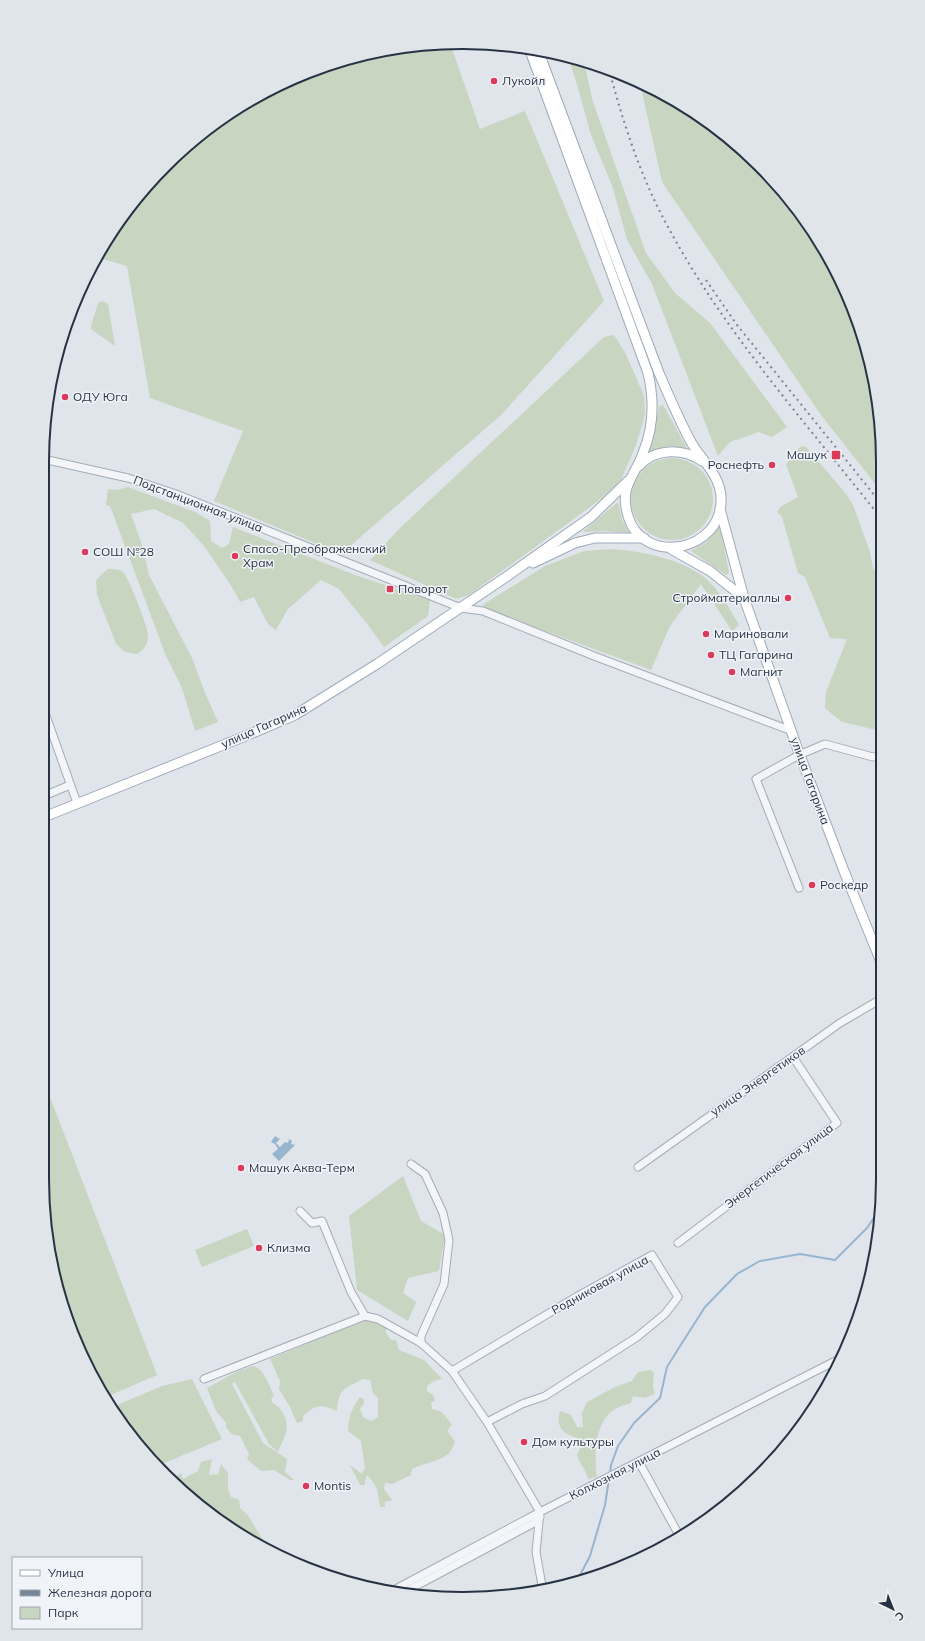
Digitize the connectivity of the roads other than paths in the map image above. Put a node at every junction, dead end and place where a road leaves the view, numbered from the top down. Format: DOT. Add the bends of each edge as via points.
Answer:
graph roads {
  1 [pos="532,55"];
  2 [pos="540,57"];
  3 [pos="49,460"];
  4 [pos="705,463"];
  5 [pos="633,472"];
  6 [pos="629,480"];
  7 [pos="720,509"];
  8 [pos="644,538"];
  9 [pos="668,547"];
  10 [pos="506,576"];
  11 [pos="744,598"];
  12 [pos="461,608"];
  13 [pos="49,724"];
  14 [pos="792,731"];
  15 [pos="799,755"];
  16 [pos="876,756"];
  17 [pos="70,785"];
  18 [pos="49,794"];
  19 [pos="77,803"];
  20 [pos="49,815"];
  21 [pos="799,888"];
  22 [pos="876,950"];
  23 [pos="876,1002"];
  24 [pos="793,1057"];
  25 [pos="411,1164"];
  26 [pos="638,1167"];
  27 [pos="300,1211"];
  28 [pos="678,1243"];
  29 [pos="365,1316"];
  30 [pos="421,1343"];
  31 [pos="832,1363"];
  32 [pos="452,1371"];
  33 [pos="204,1379"];
  34 [pos="487,1422"];
  35 [pos="639,1462"];
  36 [pos="540,1515"];
  37 [pos="677,1532"];
  38 [pos="542,1584"];
  39 [pos="400,1587"];
  40 [pos="412,1588"];
  1 -- 5 [label="main road" via="648,373 652,399 651,424 643,454"];
  2 -- 4 [label="main road" via="659,373 679,417"];
  3 -- 12 [label="street, Подстанционная улица" via="128,478 176,494"];
  4 -- 5 [label="main road" via="684,453 667,452 651,457"];
  4 -- 7 [label="main road" via="718,481"];
  5 -- 6 [label="main road"];
  6 -- 8 [label="main road" via="625,506 632,524"];
  6 -- 10 [label="main road" via="590,517"];
  7 -- 9 [label="main road" via="710,530 701,538 691,544"];
  7 -- 11 [label="main road, улица Гагарина"];
  8 -- 9 [label="main road" via="651,543"];
  8 -- 10 [label="main road" via="595,538 575,543"];
  9 -- 11 [label="main road" via="710,571"];
  10 -- 12 [label="main road, улица Гагарина"];
  11 -- 14 [label="main road, улица Гагарина"];
  12 -- 14 [label="street, Подстанционная улица" via="482,611"];
  12 -- 19 [label="main road, улица Гагарина" via="295,714"];
  13 -- 17 [label="street"];
  14 -- 15 [label="main road, улица Гагарина"];
  15 -- 16 [label="street" via="825,744"];
  15 -- 21 [label="street" via="756,779"];
  15 -- 22 [label="main road, улица Гагарина"];
  17 -- 18 [label="street"];
  17 -- 19 [label="street"];
  19 -- 20 [label="main road, улица Гагарина"];
  23 -- 24 [label="street, улица Энергетиков" via="840,1023"];
  24 -- 26 [label="street, улица Энергетиков"];
  24 -- 28 [label="street, Энергетическая улица" via="837,1123"];
  25 -- 30 [label="street" via="425,1174 443,1213 450,1240 444,1284"];
  27 -- 29 [label="street" via="312,1223 322,1221 350,1292"];
  29 -- 30 [label="street" via="378,1319"];
  29 -- 33 [label="street"];
  30 -- 32 [label="street"];
  31 -- 35 [label="street, Колхозная улица"];
  32 -- 34 [label="street"];
  32 -- 34 [label="street, Родниковая улица" via="652,1255 678,1297 665,1314 637,1337 546,1396 522,1404"];
  34 -- 36 [label="street"];
  35 -- 36 [label="street, Колхозная улица"];
  35 -- 37 [label="street"];
  36 -- 38 [label="street" via="536,1552"];
  36 -- 39 [label="street, Колхозная улица"];
  36 -- 40 [label="street, Колхозная улица" via="534,1522"];
}
